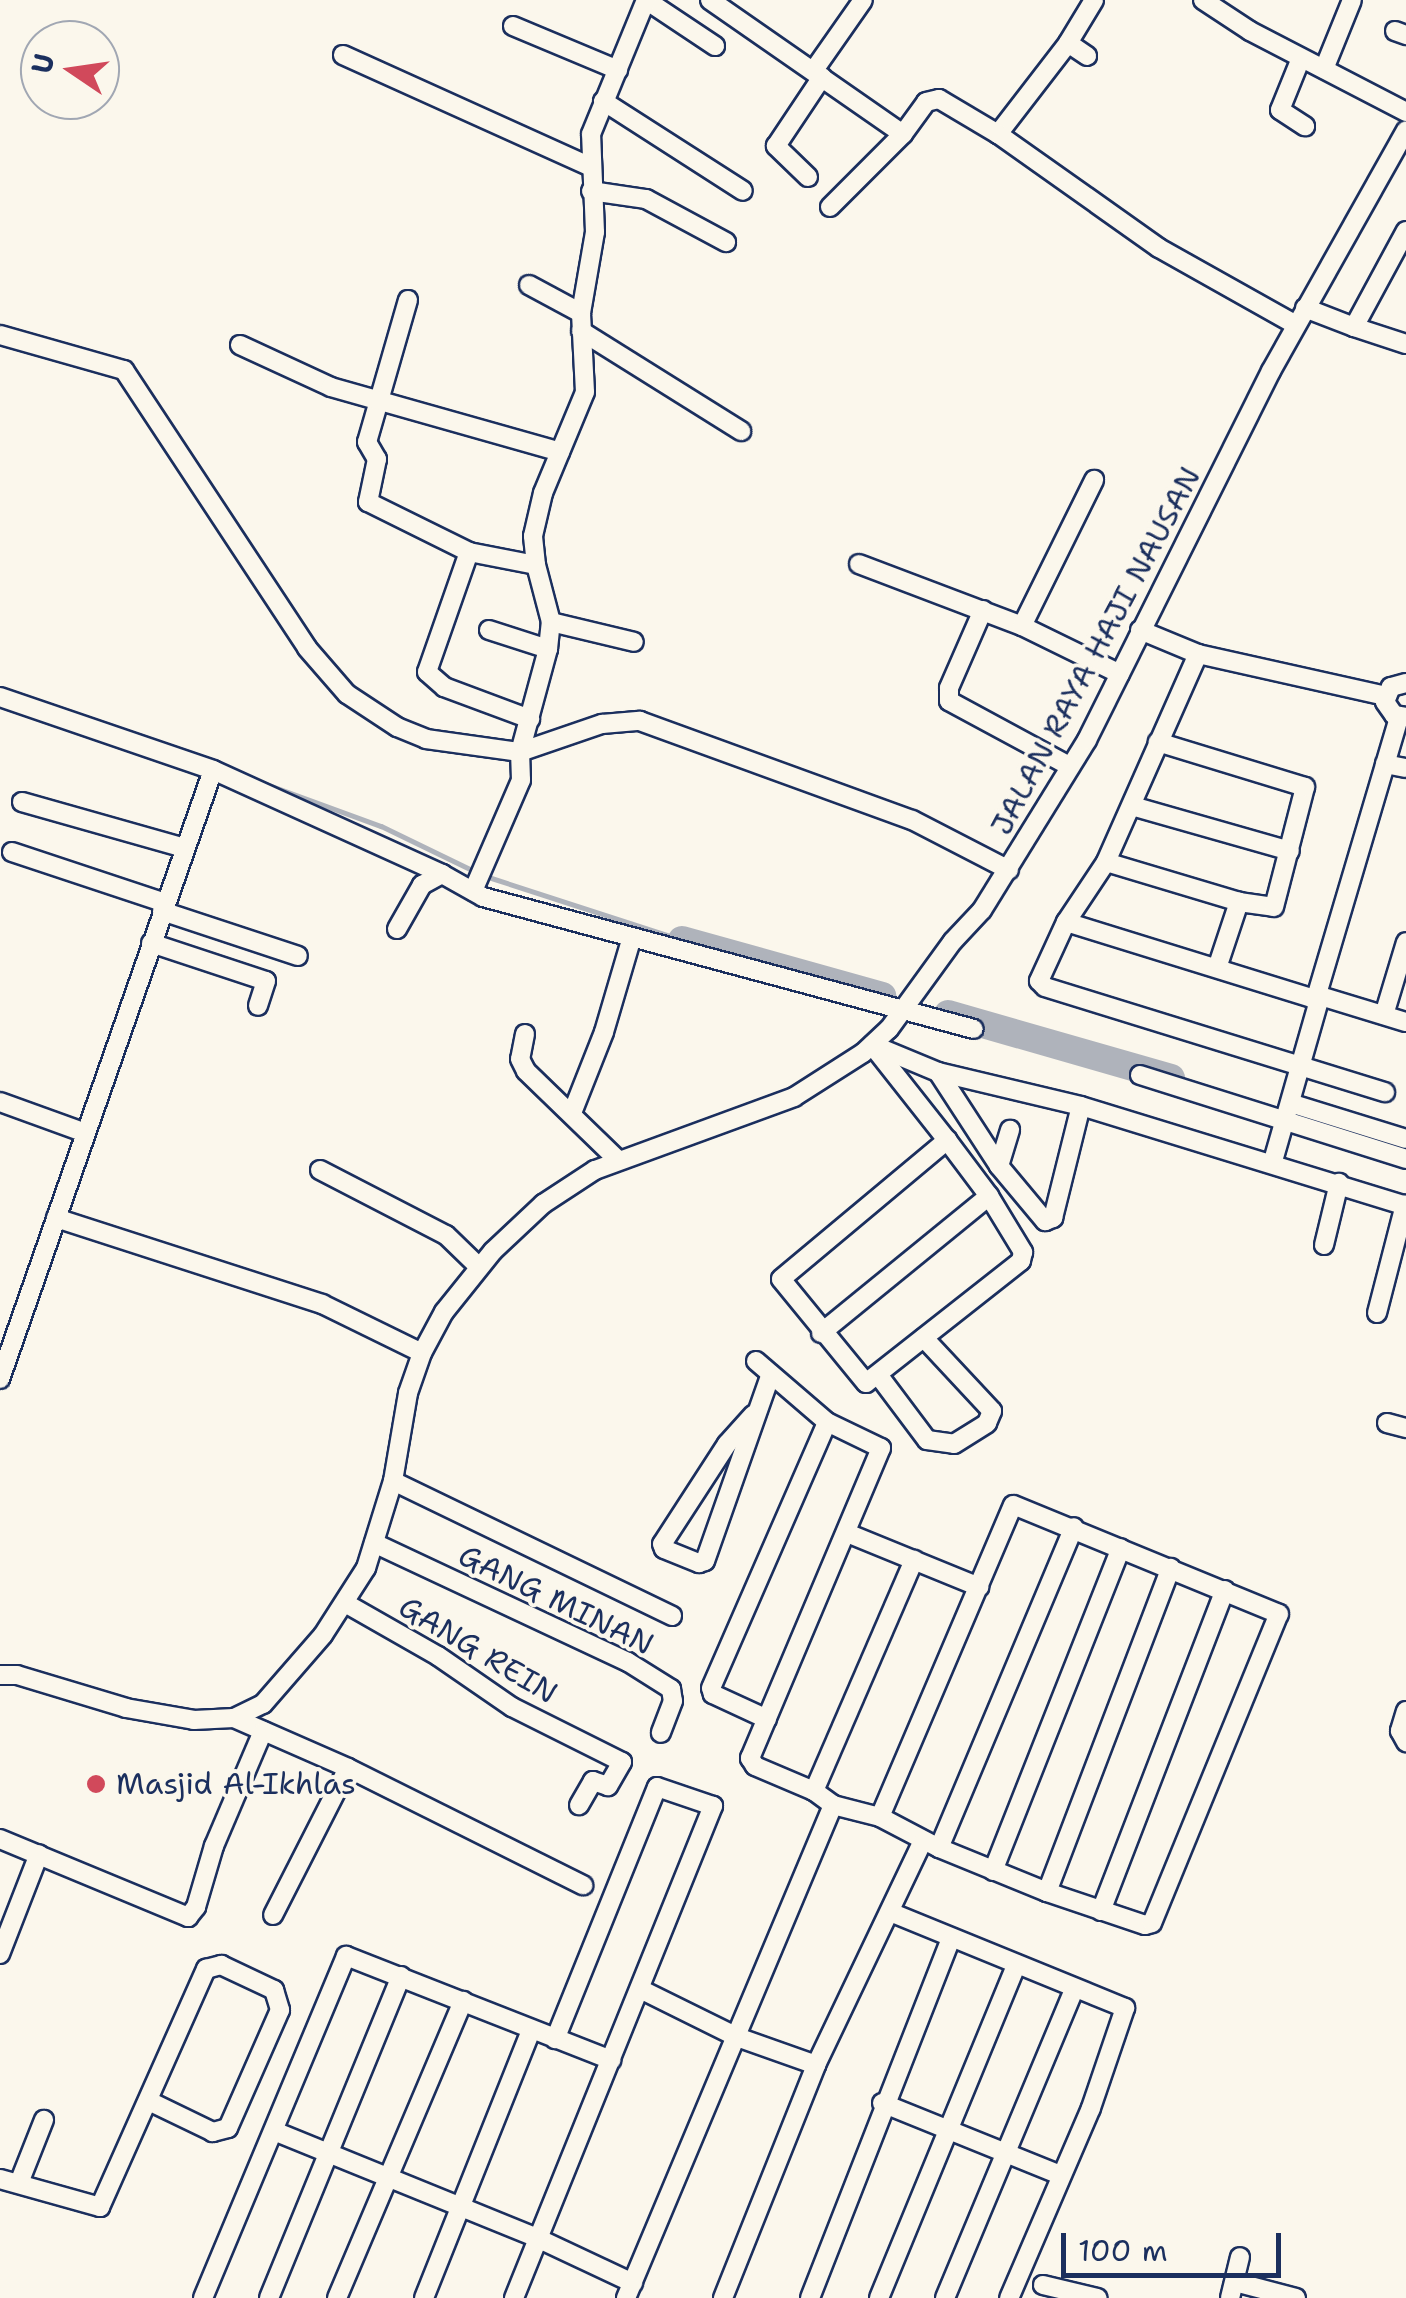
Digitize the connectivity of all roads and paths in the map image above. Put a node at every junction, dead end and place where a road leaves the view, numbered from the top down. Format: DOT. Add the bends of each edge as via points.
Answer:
graph roads {
  1 [pos="646,0"];
  2 [pos="710,0"];
  3 [pos="863,0"];
  4 [pos="1094,0"];
  5 [pos="1352,0"];
  6 [pos="1204,1"];
  7 [pos="513,26"];
  8 [pos="1068,43"];
  9 [pos="715,46"];
  10 [pos="342,55"];
  11 [pos="1087,56"];
  12 [pos="1301,58"];
  13 [pos="1324,68"];
  14 [pos="618,70"];
  15 [pos="818,74"];
  16 [pos="603,100"];
  17 [pos="1406,112"];
  18 [pos="1305,126"];
  19 [pos="1406,130"];
  20 [pos="903,134"];
  21 [pos="998,134"];
  22 [pos="590,166"];
  23 [pos="808,177"];
  24 [pos="591,191"];
  25 [pos="742,191"];
  26 [pos="830,207"];
  27 [pos="1406,231"];
  28 [pos="726,242"];
  29 [pos="1398,265"];
  30 [pos="529,285"];
  31 [pos="408,300"];
  32 [pos="1301,316"];
  33 [pos="581,322"];
  34 [pos="1354,327"];
  35 [pos="0,335"];
  36 [pos="1406,344"];
  37 [pos="240,345"];
  38 [pos="382,401"];
  39 [pos="741,431"];
  40 [pos="560,452"];
  41 [pos="1094,480"];
  42 [pos="470,552"];
  43 [pos="859,564"];
  44 [pos="536,565"];
  45 [pos="983,610"];
  46 [pos="551,622"];
  47 [pos="1022,626"];
  48 [pos="489,630"];
  49 [pos="1140,630"];
  50 [pos="634,642"];
  51 [pos="548,649"];
  52 [pos="1198,654"];
  53 [pos="1120,674"];
  54 [pos="1406,683"];
  55 [pos="1386,696"];
  56 [pos="0,697"];
  57 [pos="1402,717"];
  58 [pos="530,719"];
  59 [pos="1158,742"];
  60 [pos="520,752"];
  61 [pos="1385,764"];
  62 [pos="1069,766"];
  63 [pos="1406,768"];
  64 [pos="213,770"];
  65 [pos="22,802"];
  66 [pos="1132,806"];
  67 [pos="184,848"];
  68 [pos="1290,851"];
  69 [pos="12,852"];
  70 [pos="1106,862"];
  71 [pos="1009,870"];
  72 [pos="442,874"];
  73 [pos="473,891"];
  74 [pos="1239,902"];
  75 [pos="163,907"];
  76 [pos="1066,922"];
  77 [pos="397,929"];
  78 [pos="631,940"];
  79 [pos="151,942"];
  80 [pos="1406,942"];
  81 [pos="276,949"];
  82 [pos="298,956"];
  83 [pos="1218,968"];
  84 [pos="266,980"];
  85 [pos="1316,998"];
  86 [pos="258,1006"];
  87 [pos="902,1011"];
  88 [pos="1384,1016"];
  89 [pos="1406,1022"];
  90 [pos="974,1029"];
  91 [pos="525,1034"];
  92 [pos="872,1045"];
  93 [pos="1302,1066"];
  94 [pos="938,1072"];
  95 [pos="1140,1076"];
  96 [pos="1385,1092"];
  97 [pos="0,1102"];
  98 [pos="1081,1106"];
  99 [pos="1288,1111"];
  100 [pos="572,1112"];
  101 [pos="1010,1130"];
  102 [pos="83,1132"];
  103 [pos="1406,1138"];
  104 [pos="947,1140"];
  105 [pos="1406,1159"];
  106 [pos="618,1160"];
  107 [pos="1272,1164"];
  108 [pos="1000,1166"];
  109 [pos="320,1170"];
  110 [pos="1339,1183"];
  111 [pos="989,1196"];
  112 [pos="1406,1206"];
  113 [pos="56,1218"];
  114 [pos="1324,1245"];
  115 [pos="479,1267"];
  116 [pos="1376,1313"];
  117 [pos="821,1333"];
  118 [pos="924,1338"];
  119 [pos="422,1353"];
  120 [pos="756,1361"];
  121 [pos="771,1374"];
  122 [pos="879,1376"];
  123 [pos="0,1379"];
  124 [pos="754,1415"];
  125 [pos="827,1422"];
  126 [pos="1387,1423"];
  127 [pos="1406,1428"];
  128 [pos="393,1481"];
  129 [pos="1074,1527"];
  130 [pos="847,1533"];
  131 [pos="374,1543"];
  132 [pos="1121,1548"];
  133 [pos="914,1560"];
  134 [pos="1171,1568"];
  135 [pos="979,1587"];
  136 [pos="1226,1590"];
  137 [pos="345,1603"];
  138 [pos="672,1616"];
  139 [pos="0,1675"];
  140 [pos="1406,1712"];
  141 [pos="234,1718"];
  142 [pos="767,1719"];
  143 [pos="263,1731"];
  144 [pos="660,1732"];
  145 [pos="1406,1742"];
  146 [pos="348,1768"];
  147 [pos="814,1790"];
  148 [pos="580,1805"];
  149 [pos="833,1805"];
  150 [pos="880,1817"];
  151 [pos="0,1838"];
  152 [pos="931,1844"];
  153 [pos="39,1854"];
  154 [pos="994,1871"];
  155 [pos="583,1886"];
  156 [pos="1047,1892"];
  157 [pos="1101,1911"];
  158 [pos="890,1912"];
  159 [pos="273,1915"];
  160 [pos="951,1938"];
  161 [pos="0,1954"];
  162 [pos="1017,1964"];
  163 [pos="401,1976"];
  164 [pos="640,1988"];
  165 [pos="1074,1989"];
  166 [pos="462,2002"];
  167 [pos="531,2030"];
  168 [pos="737,2037"];
  169 [pos="555,2039"];
  170 [pos="611,2060"];
  171 [pos="816,2065"];
  172 [pos="149,2101"];
  173 [pos="882,2103"];
  174 [pos="44,2120"];
  175 [pos="274,2130"];
  176 [pos="948,2130"];
  177 [pos="328,2153"];
  178 [pos="1005,2156"];
  179 [pos="1060,2175"];
  180 [pos="388,2178"];
  181 [pos="0,2179"];
  182 [pos="19,2183"];
  183 [pos="462,2208"];
  184 [pos="537,2238"];
  185 [pos="1240,2257"];
  186 [pos="1043,2285"];
  187 [pos="629,2290"];
  188 [pos="1233,2290"];
  189 [pos="725,2294"];
  190 [pos="203,2298"];
  191 [pos="269,2298"];
  192 [pos="337,2298"];
  193 [pos="424,2298"];
  194 [pos="514,2298"];
  195 [pos="748,2298"];
  196 [pos="810,2298"];
  197 [pos="880,2298"];
  198 [pos="945,2298"];
  199 [pos="1010,2298"];
  200 [pos="1097,2298"];
  201 [pos="1296,2298"];
  1 -- 9 [label="street"];
  1 -- 14 [label="street"];
  2 -- 15 [label="street"];
  3 -- 15 [label="street"];
  4 -- 8 [label="street"];
  5 -- 13 [label="street"];
  6 -- 12 [label="street"];
  7 -- 14 [label="street"];
  8 -- 11 [label="street"];
  8 -- 21 [label="street"];
  10 -- 22 [label="street"];
  12 -- 13 [label="street"];
  12 -- 18 [label="street" via="1280,110"];
  13 -- 17 [label="street"];
  14 -- 16 [label="street"];
  15 -- 20 [label="street"];
  15 -- 23 [label="street" via="776,146"];
  16 -- 22 [label="street" via="591,134"];
  16 -- 25 [label="street"];
  19 -- 32 [label="street, JALAN RAYA HAJI NAUSAN"];
  20 -- 21 [label="street" via="931,99"];
  20 -- 26 [label="street"];
  21 -- 32 [label="street" via="1159,248"];
  22 -- 24 [label="street"];
  24 -- 28 [label="street" via="646,199"];
  24 -- 33 [label="street" via="595,232"];
  27 -- 29 [label="street"];
  29 -- 34 [label="street"];
  30 -- 33 [label="street"];
  31 -- 38 [label="street"];
  32 -- 34 [label="street"];
  32 -- 49 [label="street, JALAN RAYA HAJI NAUSAN"];
  33 -- 39 [label="street"];
  33 -- 40 [label="street" via="582,406"];
  34 -- 36 [label="street"];
  35 -- 60 [label="street" via="111,364 131,377 307,648 347,694 426,739"];
  37 -- 38 [label="street" via="322,383"];
  38 -- 40 [label="street"];
  38 -- 42 [label="street" via="367,442 378,459 369,504"];
  40 -- 44 [label="street" via="536,517"];
  41 -- 47 [label="street"];
  42 -- 44 [label="street"];
  42 -- 58 [label="street" via="426,672 444,687"];
  43 -- 45 [label="street"];
  44 -- 46 [label="street"];
  45 -- 47 [label="street"];
  45 -- 62 [label="street" via="949,701"];
  46 -- 50 [label="street"];
  46 -- 51 [label="street"];
  47 -- 53 [label="street"];
  48 -- 51 [label="street"];
  49 -- 52 [label="street"];
  49 -- 53 [label="street, JALAN RAYA HAJI NAUSAN"];
  51 -- 58 [label="street"];
  52 -- 55 [label="street"];
  52 -- 59 [label="street"];
  53 -- 62 [label="street, JALAN RAYA HAJI NAUSAN"];
  54 -- 55 [label="street"];
  55 -- 57 [label="street" via="1390,712"];
  56 -- 64 [label="street"];
  57 -- 61 [label="street"];
  58 -- 60 [label="street"];
  59 -- 66 [label="street"];
  59 -- 68 [label="street" via="1303,785"];
  60 -- 71 [label="street" via="602,724 640,721 912,820"];
  60 -- 73 [label="street" via="521,780"];
  61 -- 63 [label="street"];
  61 -- 85 [label="street"];
  62 -- 71 [label="street, JALAN RAYA HAJI NAUSAN"];
  64 -- 67 [label="street"];
  64 -- 72 [label="street"];
  65 -- 67 [label="street"];
  66 -- 68 [label="street"];
  66 -- 70 [label="street"];
  67 -- 75 [label="street"];
  68 -- 74 [label="street" via="1274,907"];
  69 -- 75 [label="street"];
  70 -- 74 [label="street"];
  70 -- 76 [label="street"];
  71 -- 87 [label="street, JALAN RAYA HAJI NAUSAN"];
  72 -- 73 [label="street"];
  72 -- 77 [label="street" via="422,885"];
  73 -- 78 [label="street"];
  74 -- 83 [label="street"];
  75 -- 79 [label="street"];
  75 -- 81 [label="street"];
  76 -- 83 [label="street"];
  76 -- 93 [label="street" via="1039,973 1045,987"];
  78 -- 87 [label="street"];
  78 -- 100 [label="street"];
  79 -- 84 [label="street"];
  79 -- 102 [label="street"];
  80 -- 88 [label="street"];
  81 -- 82 [label="street"];
  81 -- 84 [label="street"];
  83 -- 85 [label="street"];
  84 -- 86 [label="street"];
  85 -- 88 [label="street"];
  85 -- 93 [label="street" via="1319,1009"];
  87 -- 90 [label="street"];
  87 -- 92 [label="street, JALAN RAYA HAJI NAUSAN"];
  88 -- 89 [label="street"];
  91 -- 100 [label="street" via="523,1066"];
  92 -- 94 [label="street"];
  92 -- 104 [label="street"];
  92 -- 106 [label="street, JALAN RAYA HAJI NAUSAN" via="794,1097"];
  93 -- 96 [label="street"];
  93 -- 99 [label="street"];
  94 -- 98 [label="street"];
  94 -- 108 [label="street"];
  95 -- 99 [label="street"];
  97 -- 102 [label="street"];
  98 -- 107 [label="street"];
  98 -- 108 [label="street" via="1051,1220 1040,1218"];
  99 -- 103 [label="street"];
  99 -- 105 [label="street"];
  99 -- 107 [label="street"];
  100 -- 106 [label="street"];
  101 -- 108 [label="street"];
  102 -- 113 [label="street"];
  104 -- 111 [label="street"];
  104 -- 117 [label="street" via="783,1275 782,1286"];
  106 -- 115 [label="street, JALAN RAYA HAJI NAUSAN" via="567,1185"];
  107 -- 110 [label="street"];
  109 -- 115 [label="street" via="446,1236"];
  110 -- 112 [label="street"];
  110 -- 114 [label="street"];
  111 -- 117 [label="street"];
  111 -- 118 [label="street" via="1023,1256"];
  112 -- 116 [label="street"];
  113 -- 119 [label="street" via="322,1304"];
  113 -- 123 [label="street"];
  115 -- 119 [label="street, JALAN RAYA HAJI NAUSAN"];
  117 -- 122 [label="street" via="866,1383"];
  118 -- 122 [label="street"];
  118 -- 122 [label="street" via="992,1411 987,1423 954,1444 927,1440"];
  119 -- 128 [label="street, JALAN RAYA HAJI NAUSAN"];
  120 -- 121 [label="street"];
  121 -- 124 [label="street"];
  121 -- 125 [label="street"];
  124 -- 124 [label="street" via="727,1444 664,1549 705,1561"];
  125 -- 130 [label="street" via="881,1448"];
  125 -- 142 [label="street" via="711,1686 712,1694"];
  126 -- 127 [label="street"];
  128 -- 131 [label="street, JALAN RAYA HAJI NAUSAN"];
  128 -- 138 [label="street"];
  129 -- 132 [label="street"];
  129 -- 135 [label="street" via="1013,1506"];
  129 -- 152 [label="street"];
  130 -- 133 [label="street"];
  130 -- 142 [label="street"];
  131 -- 137 [label="street, JALAN RAYA HAJI NAUSAN"];
  131 -- 144 [label="street, GANG MINAN" via="628,1662 671,1689"];
  132 -- 134 [label="street"];
  132 -- 154 [label="street"];
  133 -- 135 [label="street"];
  133 -- 147 [label="street"];
  134 -- 136 [label="street"];
  134 -- 156 [label="street"];
  135 -- 150 [label="street"];
  136 -- 157 [label="street"];
  136 -- 157 [label="street" via="1274,1611 1280,1621 1152,1923"];
  137 -- 141 [label="street, JALAN RAYA HAJI NAUSAN" via="263,1704"];
  137 -- 148 [label="street, GANG REIN" via="512,1707 622,1762 608,1786 593,1781"];
  139 -- 141 [label="street" via="17,1674 162,1716"];
  140 -- 145 [label="street" via="1400,1731"];
  141 -- 143 [label="street"];
  142 -- 147 [label="street" via="752,1762"];
  143 -- 146 [label="street"];
  143 -- 153 [label="street" via="188,1917"];
  146 -- 155 [label="street"];
  146 -- 159 [label="street"];
  147 -- 149 [label="street"];
  149 -- 150 [label="street"];
  149 -- 168 [label="street"];
  150 -- 152 [label="street"];
  151 -- 153 [label="street"];
  152 -- 154 [label="street"];
  152 -- 158 [label="street"];
  153 -- 161 [label="street"];
  154 -- 156 [label="street"];
  156 -- 157 [label="street"];
  158 -- 160 [label="street"];
  158 -- 171 [label="street"];
  160 -- 162 [label="street"];
  160 -- 173 [label="street"];
  162 -- 165 [label="street"];
  162 -- 176 [label="street"];
  163 -- 166 [label="street"];
  163 -- 175 [label="street" via="351,1954 345,1958"];
  163 -- 177 [label="street"];
  164 -- 168 [label="street"];
  164 -- 169 [label="street" via="714,1812 659,1785"];
  164 -- 170 [label="street"];
  165 -- 178 [label="street"];
  165 -- 179 [label="street" via="1125,2008"];
  166 -- 167 [label="street"];
  166 -- 180 [label="street"];
  167 -- 169 [label="street"];
  167 -- 183 [label="street"];
  168 -- 171 [label="street"];
  168 -- 187 [label="street"];
  169 -- 170 [label="street"];
  170 -- 184 [label="street"];
  171 -- 189 [label="street"];
  172 -- 172 [label="street" via="206,1968 220,1965 274,1990 280,2010 228,2128 214,2132"];
  172 -- 182 [label="street" via="104,2203 94,2207"];
  173 -- 176 [label="street"];
  173 -- 196 [label="street"];
  174 -- 182 [label="street"];
  175 -- 177 [label="street"];
  175 -- 190 [label="street"];
  176 -- 178 [label="street"];
  176 -- 197 [label="street"];
  177 -- 180 [label="street"];
  177 -- 191 [label="street"];
  178 -- 179 [label="street"];
  178 -- 198 [label="street"];
  179 -- 199 [label="street"];
  180 -- 183 [label="street"];
  180 -- 192 [label="street"];
  181 -- 182 [label="street"];
  183 -- 184 [label="street"];
  183 -- 193 [label="street"];
  184 -- 187 [label="street"];
  184 -- 194 [label="street"];
  185 -- 188 [label="street"];
  186 -- 200 [label="street"];
  188 -- 201 [label="street"];
  189 -- 195 [label="street"];
}
